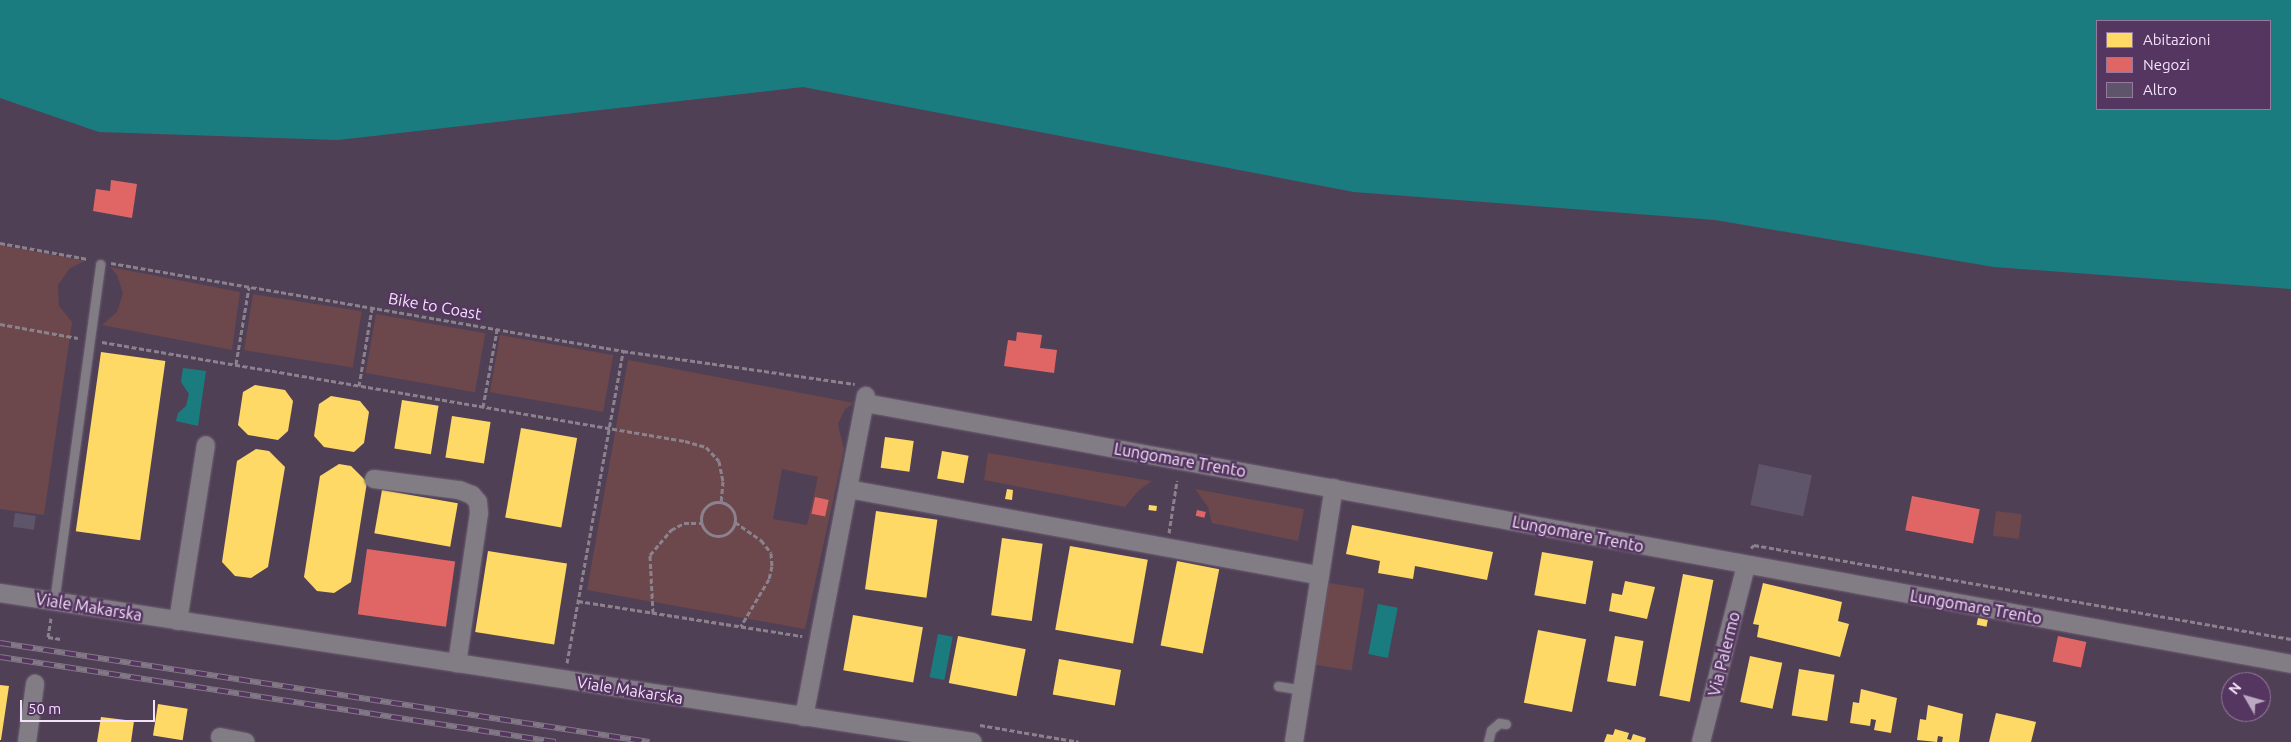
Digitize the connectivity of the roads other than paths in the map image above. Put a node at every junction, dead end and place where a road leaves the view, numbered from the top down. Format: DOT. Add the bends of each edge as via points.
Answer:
graph roads {
  1 [pos="100,264"];
  2 [pos="206,445"];
  3 [pos="374,479"];
  4 [pos="848,488"];
  5 [pos="1334,488"];
  6 [pos="1746,566"];
  7 [pos="1320,576"];
  8 [pos="0,593"];
  9 [pos="54,602"];
  10 [pos="178,621"];
  11 [pos="457,663"];
  12 [pos="2291,664"];
  13 [pos="35,684"];
  14 [pos="1278,686"];
  15 [pos="1302,690"];
  16 [pos="804,717"];
  17 [pos="1506,724"];
  18 [pos="220,737"];
  19 [pos="27,742"];
  20 [pos="246,742"];
  21 [pos="973,742"];
  22 [pos="1294,742"];
  23 [pos="1488,742"];
  24 [pos="1701,742"];
  1 -- 9 [label="lane"];
  2 -- 10 [label="street"];
  3 -- 11 [label="street" via="459,490 472,495 478,502"];
  4 -- 5 [label="street, Lungomare Trento" via="862,394"];
  4 -- 7 [label="street"];
  4 -- 16 [label="street"];
  5 -- 6 [label="street, Lungomare Trento"];
  5 -- 7 [label="street"];
  6 -- 12 [label="street, Lungomare Trento"];
  6 -- 24 [label="street, Via Palermo"];
  7 -- 15 [label="street"];
  8 -- 9 [label="street, Viale Makarska"];
  9 -- 10 [label="street, Viale Makarska"];
  10 -- 11 [label="street, Viale Makarska"];
  11 -- 16 [label="street, Viale Makarska"];
  13 -- 19 [label="street"];
  14 -- 15 [label="lane"];
  15 -- 22 [label="street"];
  16 -- 21 [label="street, Viale Makarska"];
  17 -- 23 [label="lane" via="1499,723 1491,730"];
  18 -- 20 [label="street"];
}
